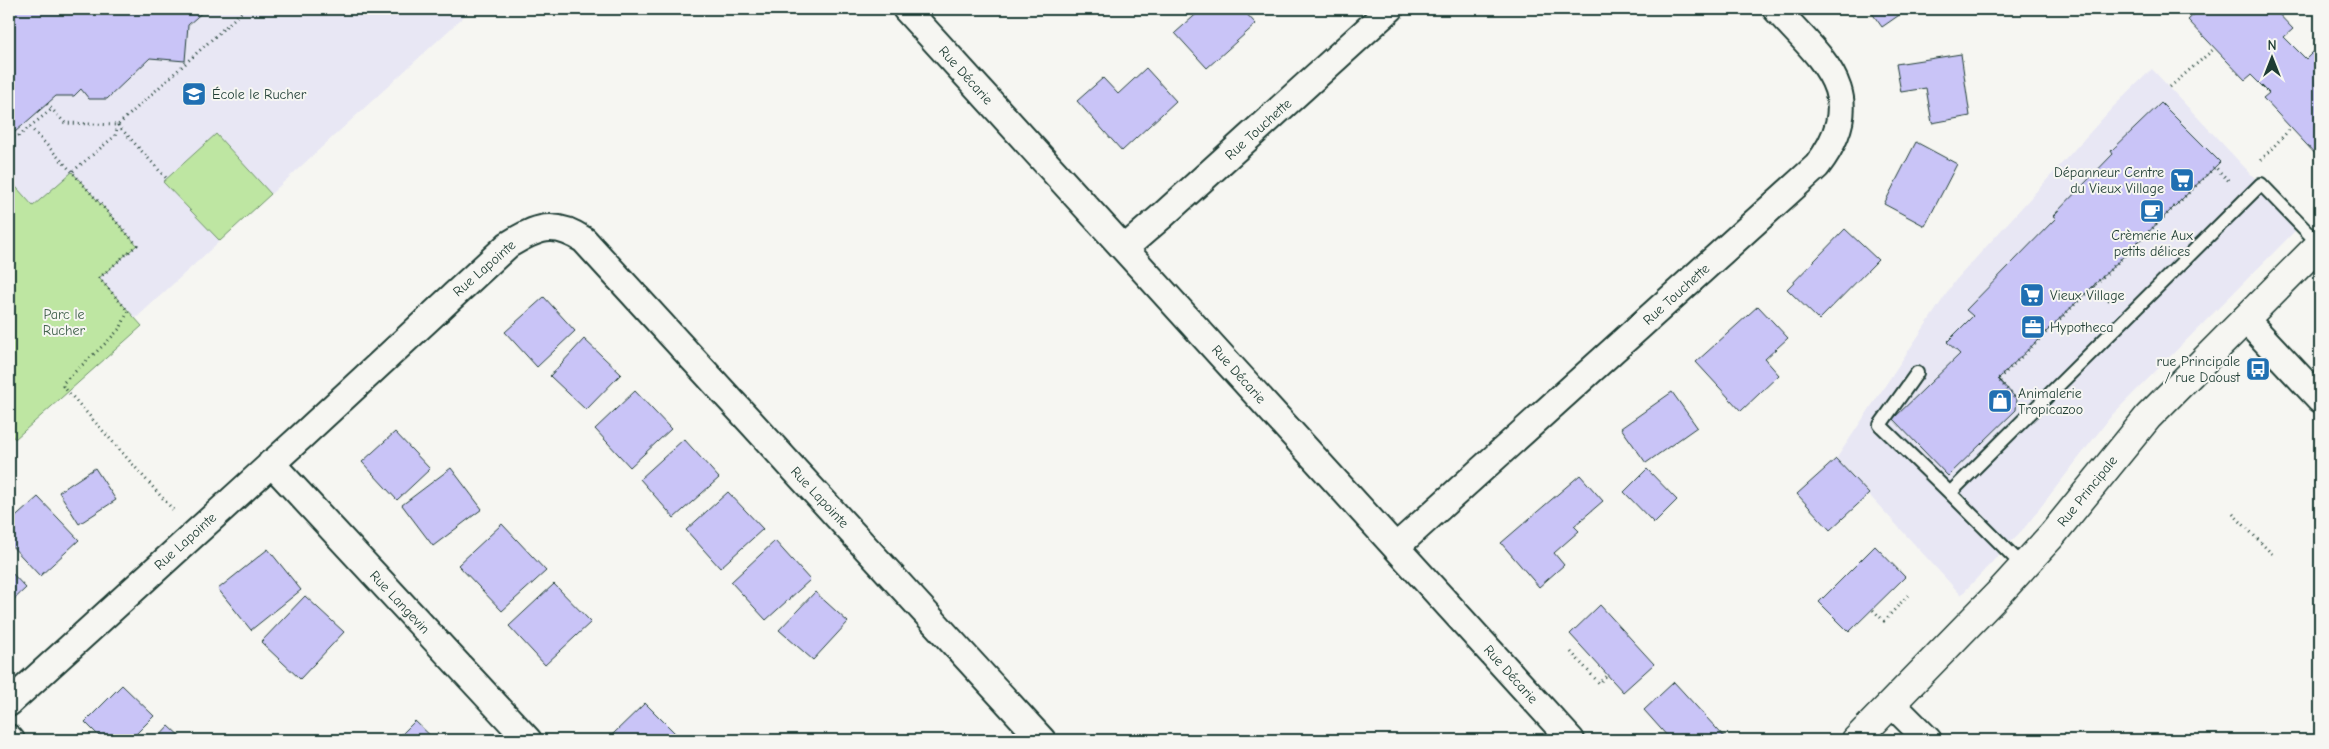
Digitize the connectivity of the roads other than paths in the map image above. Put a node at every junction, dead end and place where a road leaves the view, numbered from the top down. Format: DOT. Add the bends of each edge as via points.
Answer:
graph roads {
  1 [pos="906,9"];
  2 [pos="1390,9"];
  3 [pos="1776,9"];
  4 [pos="2320,245"];
  5 [pos="1125,248"];
  6 [pos="2245,319"];
  7 [pos="1917,373"];
  8 [pos="2320,399"];
  9 [pos="272,463"];
  10 [pos="1950,493"];
  11 [pos="1397,546"];
  12 [pos="2023,566"];
  13 [pos="9,703"];
  14 [pos="1892,704"];
  15 [pos="528,740"];
  16 [pos="1042,740"];
  17 [pos="1571,740"];
  18 [pos="1856,740"];
  19 [pos="1928,740"];
  1 -- 5 [label="street, Rue Décarie"];
  2 -- 5 [label="street, Rue Touchette"];
  3 -- 11 [label="street, Rue Touchette" via="1832,74 1840,92 1840,122 1831,148 1817,166"];
  4 -- 6 [label="street, Rue Principale"];
  4 -- 10 [label="lane" via="2261,184"];
  5 -- 11 [label="street, Rue Décarie"];
  6 -- 8 [label="street"];
  6 -- 12 [label="street, Rue Principale" via="2148,417"];
  7 -- 10 [label="lane" via="1880,425"];
  9 -- 13 [label="street, Rue Lapointe"];
  9 -- 15 [label="street, Rue Langevin"];
  9 -- 16 [label="street, Rue Lapointe" via="508,245 526,234 560,227 584,240"];
  10 -- 12 [label="lane"];
  11 -- 17 [label="street, Rue Décarie"];
  12 -- 14 [label="street, Rue Principale"];
  14 -- 18 [label="street, Rue Principale"];
  14 -- 19 [label="street"];
}
